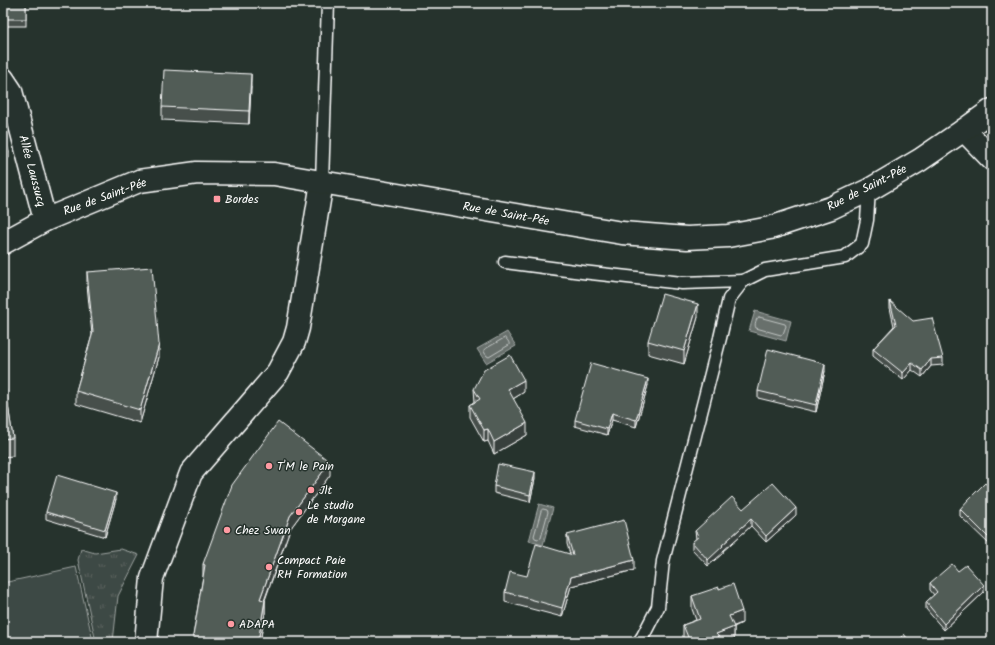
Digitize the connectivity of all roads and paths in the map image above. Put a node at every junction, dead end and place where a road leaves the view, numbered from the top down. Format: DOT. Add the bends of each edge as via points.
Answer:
graph roads {
  1 [pos="328,3"];
  2 [pos="3,79"];
  3 [pos="992,110"];
  4 [pos="964,130"];
  5 [pos="992,159"];
  6 [pos="322,182"];
  7 [pos="869,190"];
  8 [pos="45,220"];
  9 [pos="3,243"];
  10 [pos="505,262"];
  11 [pos="743,281"];
  12 [pos="146,642"];
  13 [pos="639,642"];
  1 -- 6 [label="lane"];
  2 -- 8 [label="main road, Allée Laussucq" via="11,91"];
  3 -- 4 [label="main road, Rue de Saint-Pée"];
  4 -- 5 [label="main road"];
  4 -- 7 [label="main road, Rue de Saint-Pée"];
  6 -- 7 [label="main road, Rue de Saint-Pée" via="622,233 687,238 728,236 770,228 831,208"];
  6 -- 8 [label="main road, Rue de Saint-Pée" via="274,174 197,173 140,181"];
  6 -- 12 [label="main road" via="294,342 278,372 191,473 152,578"];
  7 -- 11 [label="lane" via="868,220 862,244 845,257 765,270"];
  8 -- 9 [label="main road, Rue de Saint-Pée"];
  10 -- 11 [label="lane" via="682,283"];
  11 -- 13 [label="lane" via="729,299 663,561 658,607"];
}
